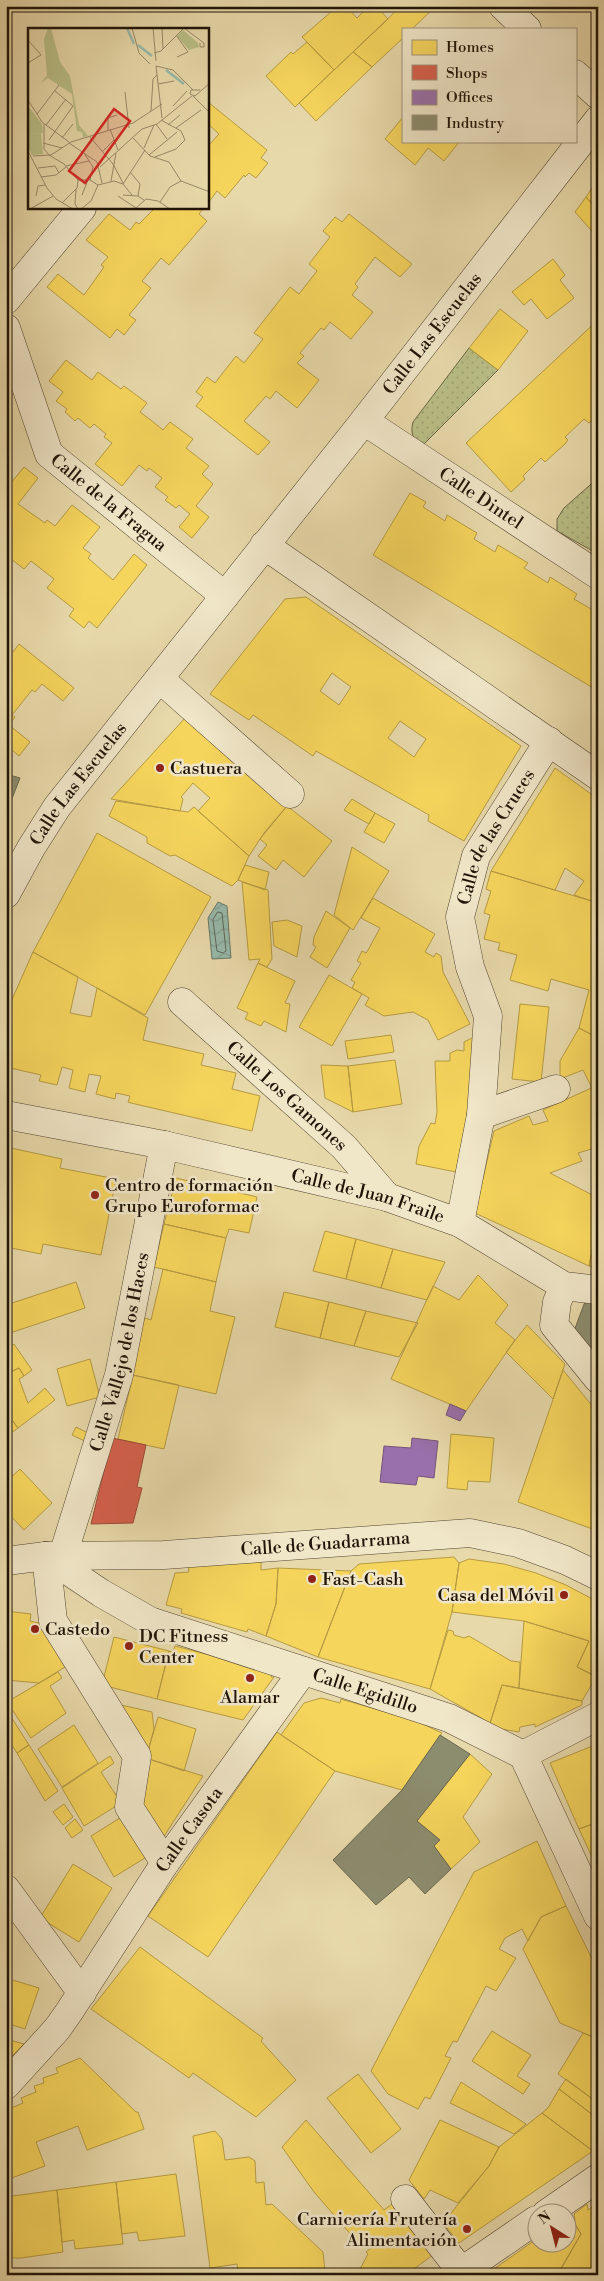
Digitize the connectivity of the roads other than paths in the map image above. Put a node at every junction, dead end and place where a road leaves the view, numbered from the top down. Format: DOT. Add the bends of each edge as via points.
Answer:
graph roads {
  1 [pos="503,6"];
  2 [pos="526,28"];
  3 [pos="576,75"];
  4 [pos="598,95"];
  5 [pos="598,120"];
  6 [pos="81,209"];
  7 [pos="6,300"];
  8 [pos="6,328"];
  9 [pos="364,421"];
  10 [pos="264,545"];
  11 [pos="598,575"];
  12 [pos="226,596"];
  13 [pos="160,679"];
  14 [pos="549,741"];
  15 [pos="598,776"];
  16 [pos="290,794"];
  17 [pos="6,894"];
  18 [pos="182,1002"];
  19 [pos="556,1088"];
  20 [pos="6,1115"];
  21 [pos="481,1116"];
  22 [pos="164,1145"];
  23 [pos="387,1196"];
  24 [pos="460,1223"];
  25 [pos="564,1286"];
  26 [pos="598,1290"];
  27 [pos="598,1379"];
  28 [pos="55,1556"];
  29 [pos="8,1559"];
  30 [pos="598,1576"];
  31 [pos="304,1671"];
  32 [pos="598,1716"];
  33 [pos="523,1755"];
  34 [pos="165,1863"];
  35 [pos="6,1889"];
  36 [pos="598,1916"];
  37 [pos="82,1993"];
  38 [pos="6,2085"];
  39 [pos="598,2178"];
  40 [pos="405,2199"];
  41 [pos="560,2204"];
  42 [pos="526,2227"];
  43 [pos="458,2273"];
  1 -- 2 [label="street"];
  3 -- 4 [label="street"];
  5 -- 9 [label="street, Calle Las Escuelas"];
  6 -- 7 [label="street"];
  8 -- 12 [label="street, Calle de la Fragua" via="50,454"];
  9 -- 10 [label="street, Calle Las Escuelas"];
  9 -- 11 [label="street, Calle Dintel"];
  10 -- 12 [label="street, Calle Las Escuelas"];
  10 -- 14 [label="street"];
  12 -- 13 [label="street, Calle Las Escuelas"];
  13 -- 16 [label="street"];
  13 -- 17 [label="street, Calle Las Escuelas" via="57,807"];
  14 -- 15 [label="street"];
  14 -- 21 [label="street, Calle de las Cruces" via="476,856 460,917 470,967 488,1016"];
  18 -- 23 [label="street, Calle Los Gamones" via="344,1147"];
  19 -- 21 [label="street"];
  20 -- 22 [label="street, Calle de Juan Fraile"];
  21 -- 24 [label="street, Calle de las Cruces"];
  22 -- 23 [label="street, Calle de Juan Fraile"];
  22 -- 28 [label="street, Calle Vallejo de los Haces" via="120,1375"];
  23 -- 24 [label="street, Calle de Juan Fraile"];
  24 -- 25 [label="street, Calle de Juan Fraile"];
  25 -- 26 [label="street, Calle de Juan Fraile"];
  25 -- 27 [label="street" via="557,1302 554,1325"];
  28 -- 29 [label="street, Calle de Guadarrama"];
  28 -- 30 [label="street, Calle de Guadarrama" via="164,1555 470,1533 518,1542"];
  28 -- 31 [label="street, Calle Egidillo" via="101,1593 150,1621"];
  28 -- 34 [label="street" via="53,1620 137,1756 130,1807"];
  31 -- 33 [label="street, Calle Egidillo" via="449,1718"];
  31 -- 34 [label="street, Calle Casota"];
  32 -- 33 [label="street"];
  33 -- 36 [label="street"];
  34 -- 37 [label="street, Calle Casota"];
  35 -- 37 [label="street"];
  37 -- 38 [label="street, Calle Casota" via="58,2029"];
  39 -- 41 [label="street"];
  40 -- 43 [label="street"];
  42 -- 43 [label="street"];
}
